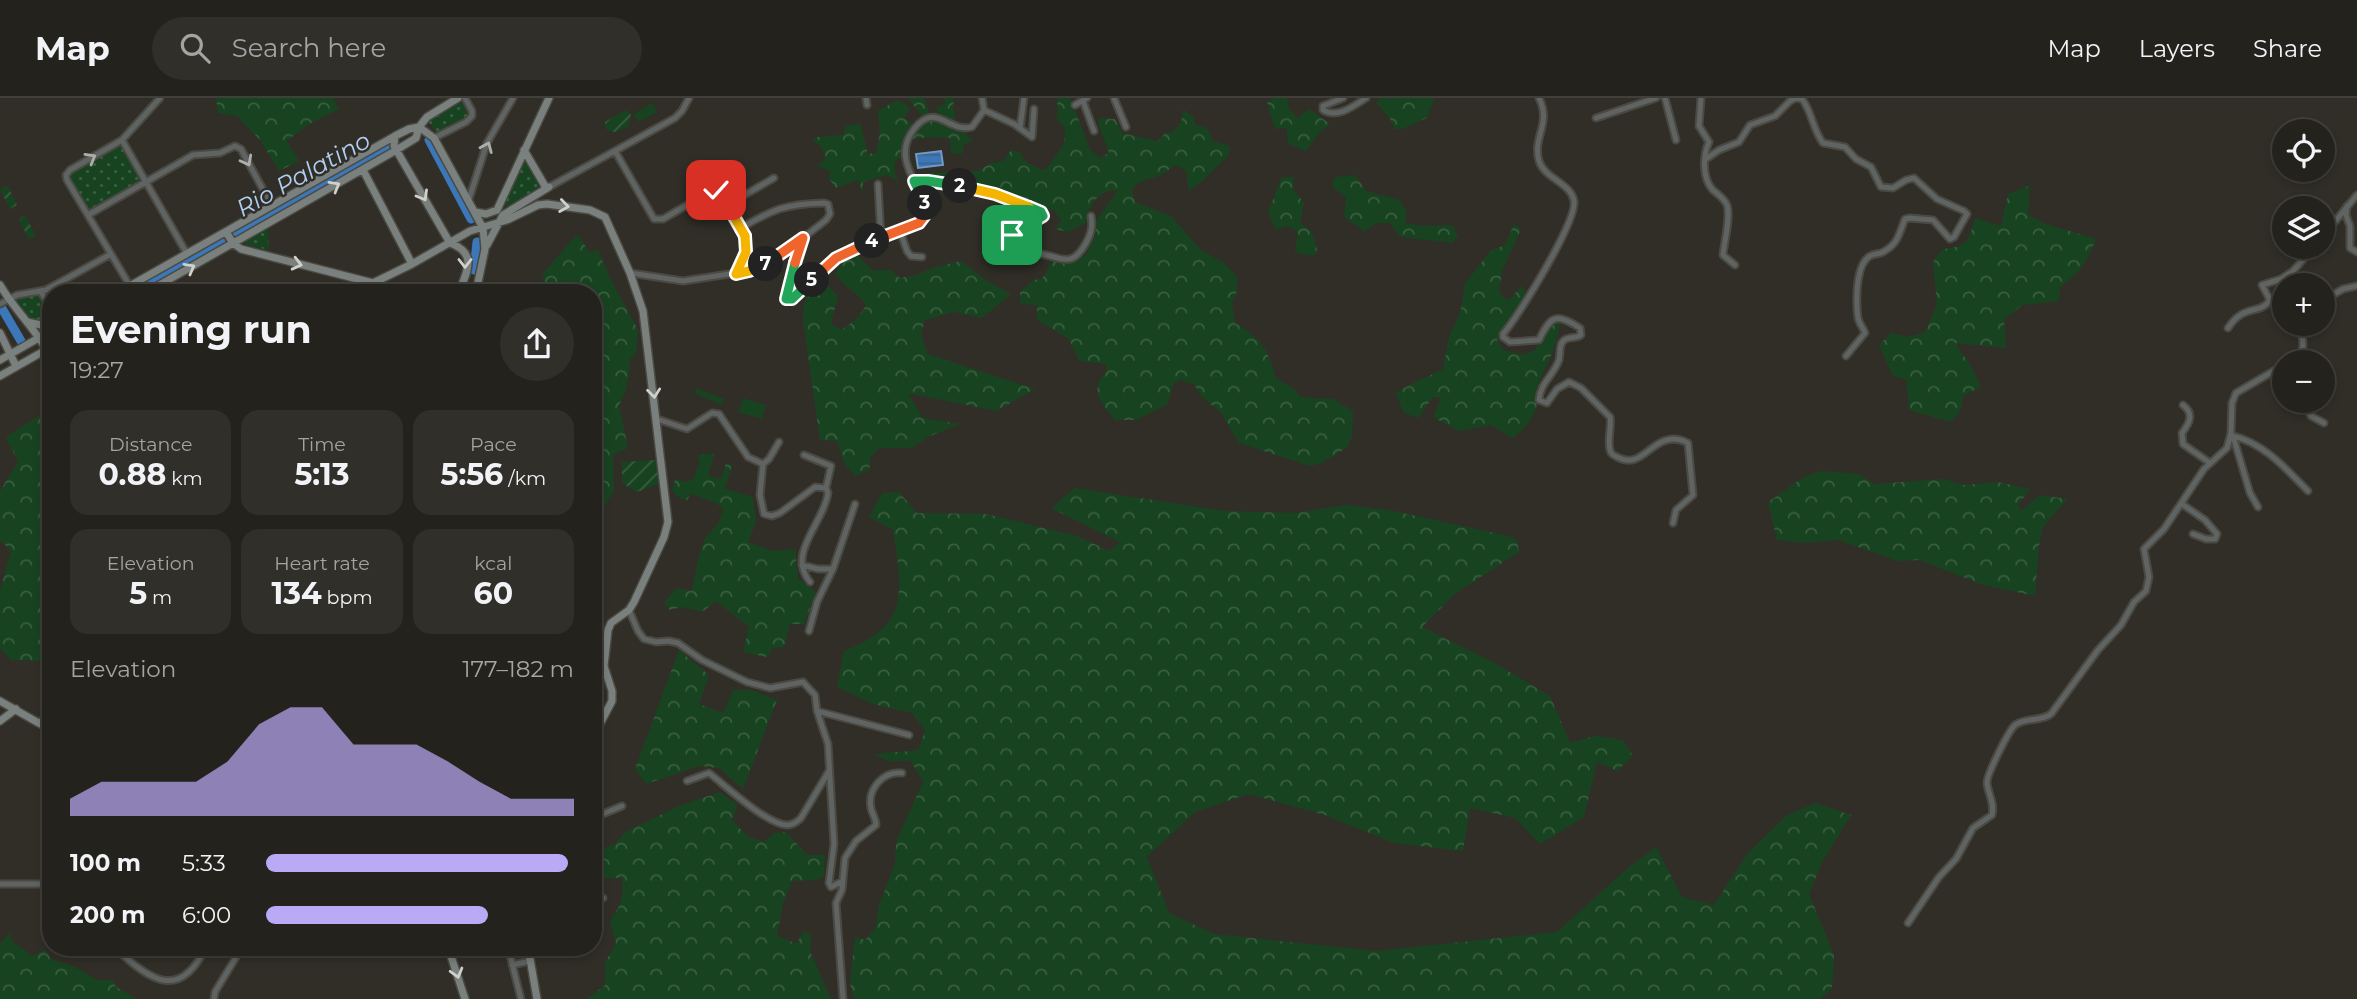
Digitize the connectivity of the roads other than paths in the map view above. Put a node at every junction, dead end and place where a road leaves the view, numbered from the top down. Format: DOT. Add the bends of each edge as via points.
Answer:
graph roads {
  1 [pos="160,98"];
  2 [pos="458,98"];
  3 [pos="465,98"];
  4 [pos="513,98"];
  5 [pos="549,98"];
  6 [pos="689,98"];
  7 [pos="982,98"];
  8 [pos="1024,98"];
  9 [pos="1114,98"];
  10 [pos="1343,98"];
  11 [pos="1366,98"];
  12 [pos="1539,98"];
  13 [pos="1656,98"];
  14 [pos="1665,98"];
  15 [pos="1701,98"];
  16 [pos="1085,99"];
  17 [pos="1075,105"];
  18 [pos="1034,109"];
  19 [pos="984,110"];
  20 [pos="1596,118"];
  21 [pos="419,127"];
  22 [pos="1126,127"];
  23 [pos="1020,128"];
  24 [pos="1094,131"];
  25 [pos="395,136"];
  26 [pos="434,138"];
  27 [pos="122,140"];
  28 [pos="1676,140"];
  29 [pos="386,141"];
  30 [pos="524,150"];
  31 [pos="395,151"];
  32 [pos="615,151"];
  33 [pos="1706,159"];
  34 [pos="363,170"];
  35 [pos="774,178"];
  36 [pos="914,181"];
  37 [pos="146,182"];
  38 [pos="878,184"];
  39 [pos="546,187"];
  40 [pos="2357,195"];
  41 [pos="468,199"];
  42 [pos="727,205"];
  43 [pos="272,206"];
  44 [pos="2347,206"];
  45 [pos="498,207"];
  46 [pos="508,212"];
  47 [pos="476,214"];
  48 [pos="88,215"];
  49 [pos="1091,216"];
  50 [pos="499,220"];
  51 [pos="2335,221"];
  52 [pos="484,228"];
  53 [pos="741,228"];
  54 [pos="470,231"];
  55 [pos="900,231"];
  56 [pos="226,232"];
  57 [pos="803,238"];
  58 [pos="881,238"];
  59 [pos="233,243"];
  60 [pos="450,243"];
  61 [pos="485,249"];
  62 [pos="2357,252"];
  63 [pos="111,254"];
  64 [pos="187,254"];
  65 [pos="922,257"];
  66 [pos="2303,259"];
  67 [pos="412,264"];
  68 [pos="1735,264"];
  69 [pos="630,273"];
  70 [pos="2289,273"];
  71 [pos="736,274"];
  72 [pos="2272,282"];
  73 [pos="56,284"];
  74 [pos="129,284"];
  75 [pos="134,284"];
  76 [pos="161,284"];
  77 [pos="462,284"];
  78 [pos="478,284"];
  79 [pos="0,285"];
  80 [pos="2357,286"];
  81 [pos="41,292"];
  82 [pos="2335,294"];
  83 [pos="8,300"];
  84 [pos="0,304"];
  85 [pos="27,322"];
  86 [pos="42,326"];
  87 [pos="2228,328"];
  88 [pos="0,333"];
  89 [pos="40,338"];
  90 [pos="42,352"];
  91 [pos="9,355"];
  92 [pos="1846,356"];
  93 [pos="0,360"];
  94 [pos="16,366"];
  95 [pos="2272,372"];
  96 [pos="0,376"];
  97 [pos="2183,405"];
  98 [pos="2309,413"];
  99 [pos="657,419"];
  100 [pos="2324,423"];
  101 [pos="2232,435"];
  102 [pos="779,442"];
  103 [pos="804,455"];
  104 [pos="2210,463"];
  105 [pos="763,464"];
  106 [pos="826,488"];
  107 [pos="2308,491"];
  108 [pos="855,504"];
  109 [pos="2182,504"];
  110 [pos="2258,507"];
  111 [pos="1673,523"];
  112 [pos="2193,534"];
  113 [pos="803,565"];
  114 [pos="833,569"];
  115 [pos="810,582"];
  116 [pos="629,610"];
  117 [pos="809,631"];
  118 [pos="604,652"];
  119 [pos="0,701"];
  120 [pos="16,709"];
  121 [pos="817,712"];
  122 [pos="602,719"];
  123 [pos="0,721"];
  124 [pos="41,723"];
  125 [pos="909,735"];
  126 [pos="829,771"];
  127 [pos="902,773"];
  128 [pos="687,781"];
  129 [pos="622,806"];
  130 [pos="602,814"];
  131 [pos="843,881"];
  132 [pos="0,884"];
  133 [pos="42,884"];
  134 [pos="1910,921"];
  135 [pos="124,956"];
  136 [pos="203,956"];
  137 [pos="237,956"];
  138 [pos="451,956"];
  139 [pos="510,956"];
  140 [pos="529,956"];
  141 [pos="530,961"];
  142 [pos="512,965"];
  143 [pos="191,980"];
  144 [pos="152,983"];
  145 [pos="214,999"];
  146 [pos="465,999"];
  147 [pos="521,999"];
  148 [pos="537,999"];
  149 [pos="843,999"];
  1 -- 27 [label="street"];
  2 -- 21 [label="main road"];
  3 -- 26 [label="street" via="472,116"];
  41 -- 4 [label="street, one-way" via="487,143"];
  5 -- 30 [label="main road"];
  6 -- 32 [label="street" via="675,118"];
  7 -- 19 [label="street"];
  8 -- 23 [label="street"];
  9 -- 22 [label="street"];
  10 -- 11 [label="street" via="1326,103 1325,113 1353,107"];
  12 -- 111 [label="street" via="1545,118 1539,160 1543,170 1571,192 1574,212 1503,337 1510,342 1539,340 1545,326 1556,318 1580,327 1579,337 1562,342 1559,361 1542,386 1539,400 1547,403 1569,382 1581,388 1610,417 1609,446 1614,456 1639,458 1668,439 1688,443 1693,495 1676,510"];
  13 -- 20 [label="street"];
  14 -- 28 [label="street"];
  15 -- 33 [label="street" via="1699,126 1709,139"];
  16 -- 17 [label="street"];
  16 -- 24 [label="street"];
  18 -- 23 [label="street" via="1033,136"];
  19 -- 23 [label="street"];
  19 -- 36 [label="street" via="968,128 957,128 936,117 919,122 904,149 905,164"];
  21 -- 25 [label="main road"];
  21 -- 26 [label="main road"];
  21 -- 31 [label="main road" via="416,138"];
  25 -- 29 [label="main road"];
  25 -- 31 [label="main road"];
  26 -- 41 [label="main road"];
  27 -- 37 [label="street"];
  48 -- 27 [label="street, one-way" via="66,175"];
  29 -- 31 [label="main road"];
  29 -- 43 [label="main road"];
  30 -- 39 [label="main road"];
  30 -- 45 [label="main road"];
  31 -- 34 [label="main road"];
  31 -- 60 [label="main road, one-way"];
  32 -- 39 [label="street"];
  32 -- 42 [label="street" via="654,219 663,219 713,190 720,192"];
  33 -- 68 [label="street" via="1707,182 1727,205 1723,255"];
  33 -- 92 [label="street" via="1733,146 1750,125 1775,116 1796,99 1805,103 1823,144 1845,147 1873,170 1883,188 1914,178 1937,199 1967,214 1950,239 1933,220 1905,219 1891,247 1870,256 1862,267 1857,295 1859,322 1865,333"];
  59 -- 34 [label="main road, one-way"];
  34 -- 67 [label="main road"];
  35 -- 42 [label="street"];
  36 -- 49 [label="street" via="995,194 1041,212 1043,216 1033,222 1019,217 1008,224 1009,233 1028,235 1025,254 1075,257 1091,233"];
  36 -- 55 [label="street" via="926,205 925,215 919,223"];
  37 -- 43 [label="street, one-way" via="200,153 239,147"];
  37 -- 48 [label="street"];
  37 -- 64 [label="street"];
  38 -- 58 [label="street"];
  39 -- 46 [label="main road"];
  40 -- 44 [label="street"];
  41 -- 47 [label="main road"];
  42 -- 53 [label="street"];
  43 -- 56 [label="main road"];
  44 -- 51 [label="street"];
  44 -- 62 [label="street" via="2350,247"];
  45 -- 46 [label="main road"];
  45 -- 47 [label="main road"];
  45 -- 50 [label="main road"];
  46 -- 50 [label="main road"];
  47 -- 52 [label="main road"];
  47 -- 54 [label="main road"];
  48 -- 63 [label="street"];
  50 -- 52 [label="main road"];
  50 -- 61 [label="main road"];
  50 -- 69 [label="main road, one-way" via="543,204 599,213 609,223"];
  52 -- 54 [label="main road"];
  52 -- 61 [label="main road"];
  53 -- 57 [label="street" via="776,209 828,204 828,217"];
  53 -- 71 [label="street" via="747,246"];
  54 -- 60 [label="main road"];
  55 -- 58 [label="street"];
  55 -- 65 [label="street" via="911,256"];
  56 -- 59 [label="main road"];
  56 -- 64 [label="main road"];
  57 -- 58 [label="street" via="787,300 836,258"];
  57 -- 71 [label="street" via="766,264"];
  59 -- 67 [label="main road, one-way" via="250,253 369,282"];
  76 -- 59 [label="main road, one-way"];
  60 -- 67 [label="main road"];
  60 -- 77 [label="main road, one-way" via="462,248 467,258"];
  61 -- 78 [label="main road"];
  63 -- 73 [label="street"];
  63 -- 74 [label="street"];
  64 -- 75 [label="main road"];
  66 -- 70 [label="street"];
  69 -- 71 [label="street" via="683,281"];
  69 -- 99 [label="main road, one-way" via="645,319"];
  72 -- 87 [label="street" via="2262,285 2268,304 2240,315"];
  79 -- 83 [label="main road"];
  80 -- 82 [label="street"];
  81 -- 83 [label="street"];
  83 -- 84 [label="street"];
  83 -- 85 [label="main road"];
  85 -- 86 [label="main road"];
  85 -- 89 [label="main road"];
  88 -- 91 [label="main road"];
  89 -- 91 [label="main road"];
  90 -- 94 [label="main road"];
  91 -- 93 [label="main road"];
  91 -- 94 [label="main road"];
  94 -- 96 [label="main road"];
  95 -- 101 [label="street" via="2236,393"];
  97 -- 104 [label="street" via="2191,418 2182,433 2183,444"];
  98 -- 100 [label="street"];
  99 -- 105 [label="street" via="687,429 712,413 719,414 748,457"];
  99 -- 116 [label="main road" via="668,522"];
  101 -- 104 [label="street" via="2227,448"];
  101 -- 107 [label="street" via="2276,459"];
  101 -- 110 [label="street"];
  102 -- 105 [label="street"];
  103 -- 106 [label="street" via="831,466"];
  104 -- 109 [label="street"];
  105 -- 106 [label="street" via="760,495 764,514 780,513 815,487"];
  106 -- 113 [label="street" via="827,500 806,543"];
  108 -- 114 [label="street"];
  109 -- 112 [label="street" via="2217,534 2209,540"];
  109 -- 134 [label="street" via="2144,549 2148,586 2121,625 2051,714 2011,729 1987,778 1992,815 1973,828"];
  113 -- 114 [label="street"];
  113 -- 115 [label="street"];
  114 -- 117 [label="street"];
  116 -- 118 [label="main road" via="611,623"];
  116 -- 121 [label="street" via="644,639 678,643 747,682 770,688 803,682 815,695"];
  118 -- 122 [label="main road" via="613,696"];
  119 -- 120 [label="main road"];
  120 -- 123 [label="main road"];
  120 -- 124 [label="main road"];
  121 -- 125 [label="street"];
  121 -- 126 [label="street" via="828,744"];
  126 -- 128 [label="street" via="801,818 785,825 755,810 709,774"];
  126 -- 131 [label="street" via="834,844 829,883 835,887"];
  127 -- 131 [label="street" via="889,774 878,782 870,804 876,825 851,847"];
  129 -- 130 [label="street"];
  131 -- 149 [label="street" via="836,902"];
  132 -- 133 [label="street"];
  135 -- 144 [label="street"];
  136 -- 143 [label="street"];
  137 -- 145 [label="street"];
  138 -- 146 [label="main road, one-way"];
  139 -- 142 [label="street"];
  140 -- 141 [label="main road"];
  141 -- 142 [label="street"];
  141 -- 148 [label="main road"];
  142 -- 147 [label="street"];
}
